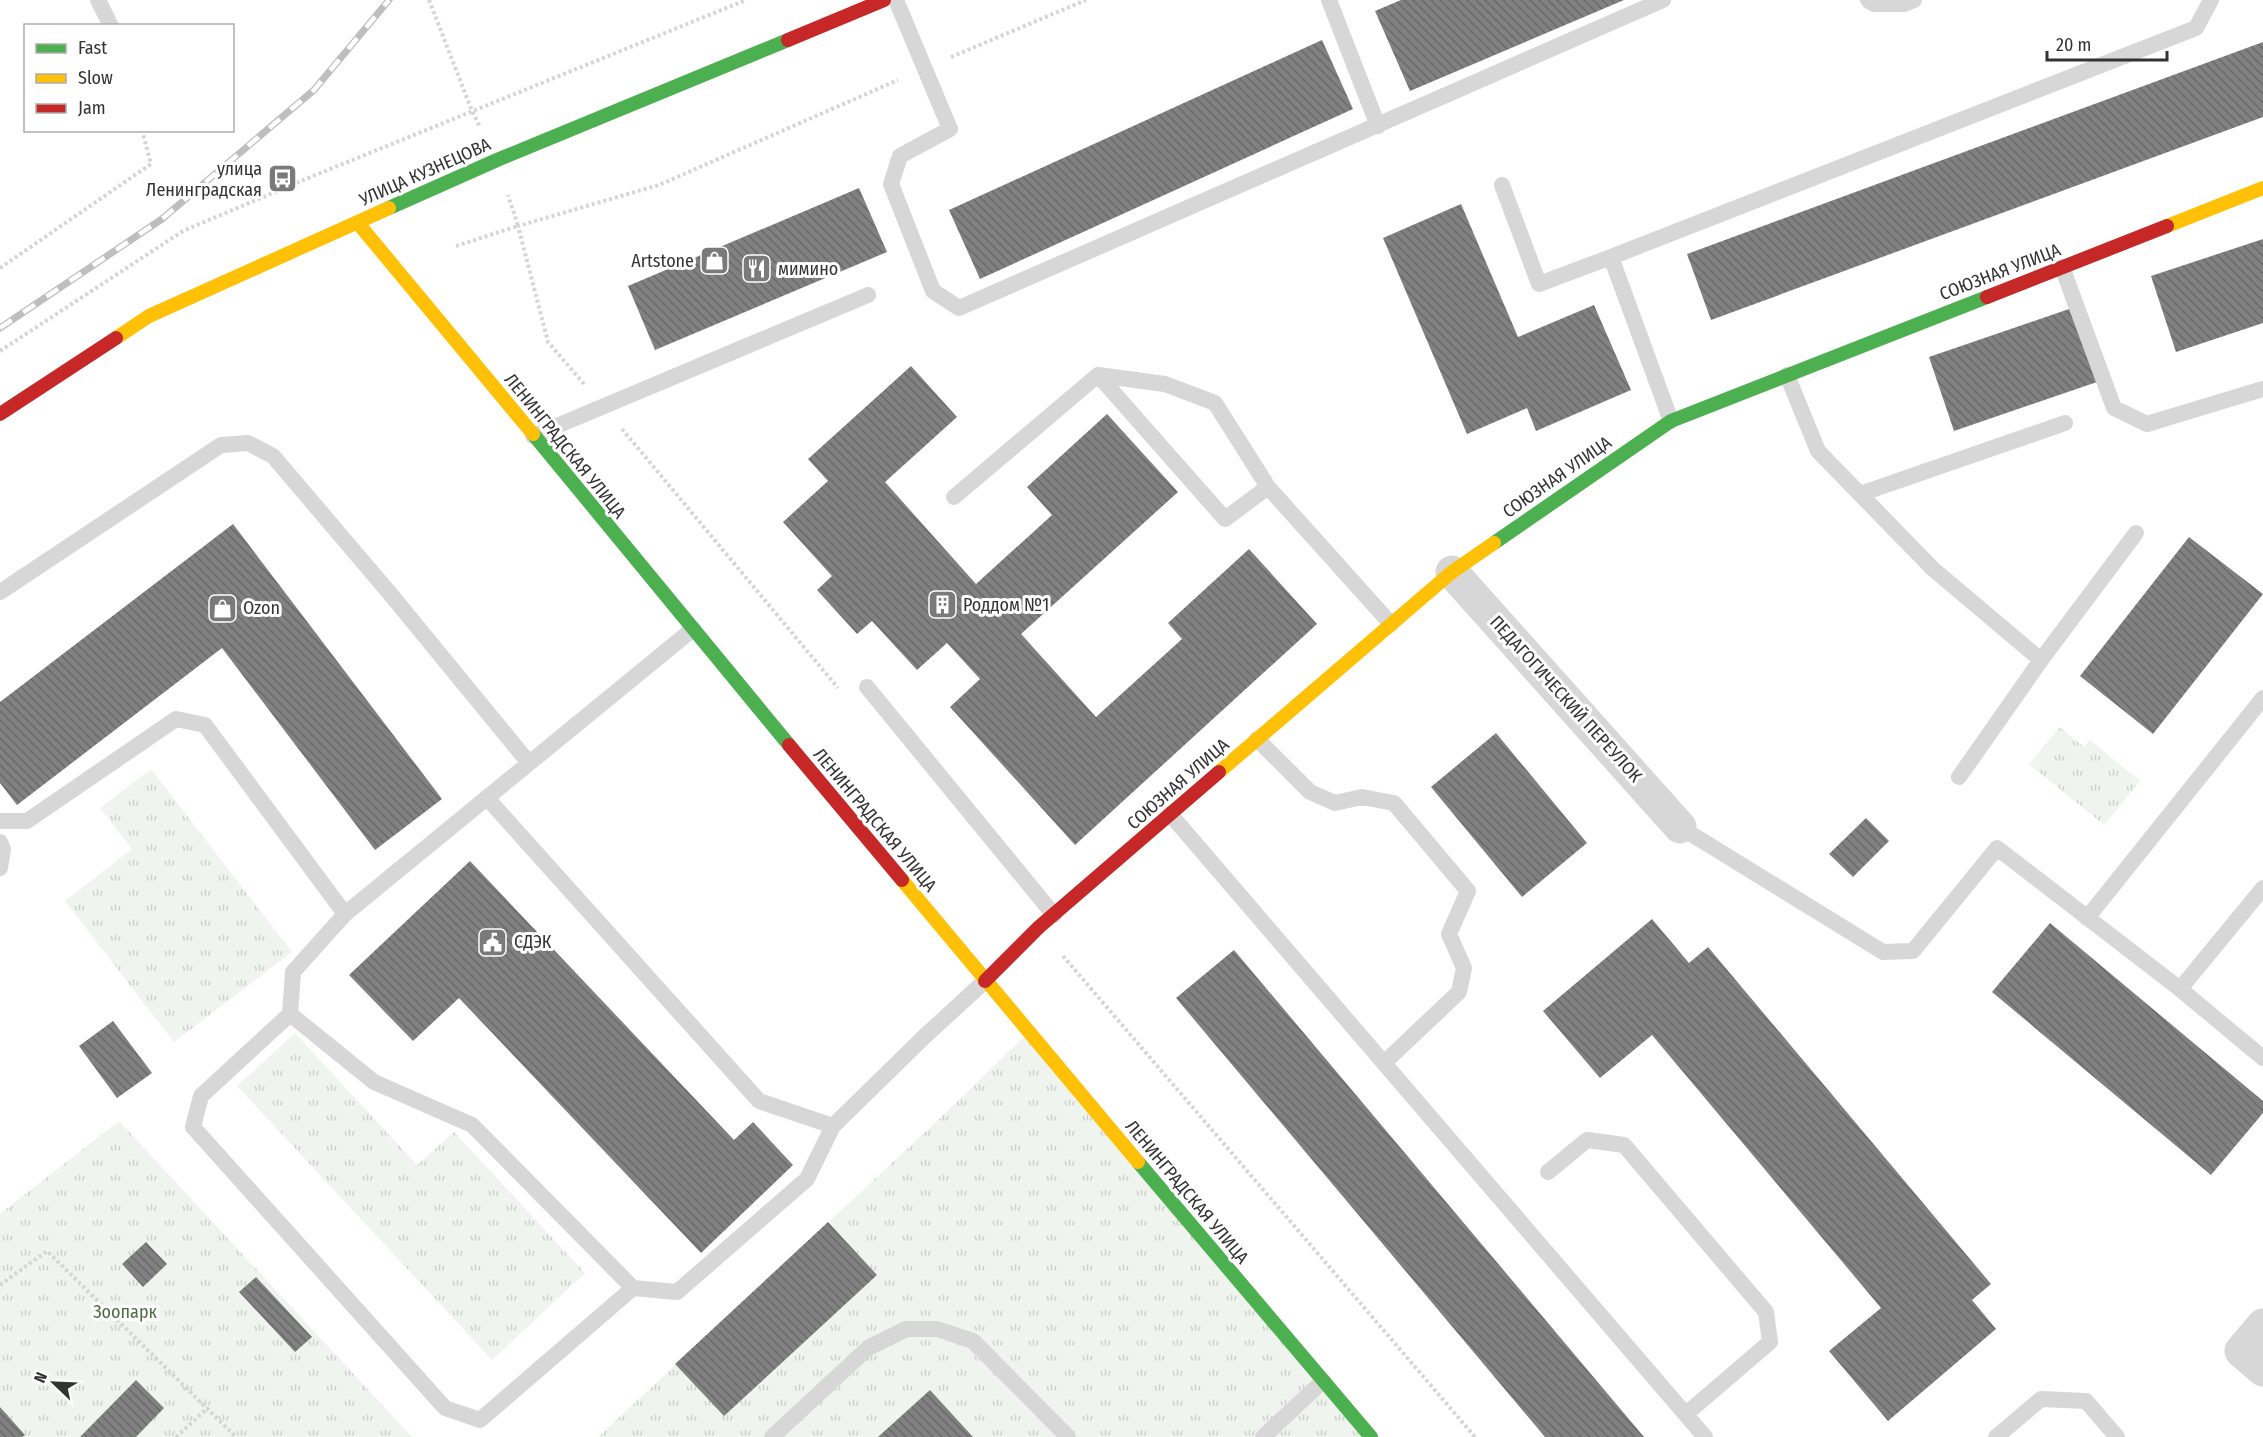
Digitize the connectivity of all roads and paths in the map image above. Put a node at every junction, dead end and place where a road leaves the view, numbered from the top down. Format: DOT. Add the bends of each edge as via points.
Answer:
graph roads {
  1 [pos="98,0"];
  2 [pos="746,0"];
  3 [pos="884,0"];
  4 [pos="896,0"];
  5 [pos="1086,0"];
  6 [pos="1329,0"];
  7 [pos="1663,0"];
  8 [pos="1868,0"];
  9 [pos="1914,0"];
  10 [pos="2211,0"];
  11 [pos="110,24"];
  12 [pos="924,69"];
  13 [pos="1378,126"];
  14 [pos="143,132"];
  15 [pos="1502,185"];
  16 [pos="2263,188"];
  17 [pos="357,222"];
  18 [pos="518,226"];
  19 [pos="1611,257"];
  20 [pos="2062,267"];
  21 [pos="0,268"];
  22 [pos="868,295"];
  23 [pos="0,351"];
  24 [pos="1098,375"];
  25 [pos="1787,375"];
  26 [pos="2263,389"];
  27 [pos="0,414"];
  28 [pos="1671,421"];
  29 [pos="2065,423"];
  30 [pos="533,436"];
  31 [pos="1268,487"];
  32 [pos="1860,494"];
  33 [pos="954,497"];
  34 [pos="2136,534"];
  35 [pos="1452,572"];
  36 [pos="0,592"];
  37 [pos="1391,624"];
  38 [pos="693,629"];
  39 [pos="2041,660"];
  40 [pos="867,687"];
  41 [pos="2263,698"];
  42 [pos="1257,739"];
  43 [pos="530,763"];
  44 [pos="1959,777"];
  45 [pos="487,798"];
  46 [pos="1170,814"];
  47 [pos="0,821"];
  48 [pos="1680,826"];
  49 [pos="0,842"];
  50 [pos="0,868"];
  51 [pos="2263,888"];
  52 [pos="345,914"];
  53 [pos="1054,915"];
  54 [pos="2087,918"];
  55 [pos="985,981"];
  56 [pos="2180,990"];
  57 [pos="290,1014"];
  58 [pos="2263,1058"];
  59 [pos="1384,1063"];
  60 [pos="833,1126"];
  61 [pos="1548,1172"];
  62 [pos="0,1285"];
  63 [pos="633,1288"];
  64 [pos="2263,1325"];
  65 [pos="2252,1360"];
  66 [pos="1323,1381"];
  67 [pos="208,1408"];
  68 [pos="1686,1414"];
  69 [pos="176,1437"];
  70 [pos="236,1437"];
  71 [pos="772,1437"];
  72 [pos="1068,1437"];
  73 [pos="1263,1437"];
  74 [pos="1371,1437"];
  75 [pos="1705,1437"];
  76 [pos="1996,1437"];
  77 [pos="2117,1437"];
  1 -- 11 [label="lane"];
  2 -- 23 [label="path" via="183,231"];
  3 -- 17 [label="street, УЛИЦА КУЗНЕЦОВА"];
  4 -- 12 [label="lane"];
  5 -- 12 [label="path"];
  6 -- 13 [label="lane"];
  7 -- 13 [label="lane"];
  8 -- 9 [label="lane" via="1874,4"];
  10 -- 19 [label="lane" via="2196,28"];
  12 -- 13 [label="lane" via="950,129 900,156 891,184 933,291 959,308"];
  12 -- 18 [label="path" via="658,185"];
  14 -- 21 [label="path" via="151,164"];
  15 -- 19 [label="lane" via="1539,284"];
  16 -- 20 [label="street, СОЮЗНАЯ УЛИЦА"];
  17 -- 27 [label="street, УЛИЦА КУЗНЕЦОВА" via="149,316"];
  17 -- 30 [label="street, ЛЕНИНГРАДСКАЯ УЛИЦА"];
  19 -- 28 [label="lane"];
  20 -- 25 [label="street, СОЮЗНАЯ УЛИЦА"];
  20 -- 26 [label="lane" via="2114,408 2147,424"];
  22 -- 30 [label="lane"];
  24 -- 31 [label="lane" via="1165,384 1215,403"];
  24 -- 31 [label="lane" via="1225,519"];
  24 -- 33 [label="lane"];
  25 -- 28 [label="street, СОЮЗНАЯ УЛИЦА"];
  25 -- 32 [label="lane" via="1818,451"];
  28 -- 35 [label="street, СОЮЗНАЯ УЛИЦА"];
  29 -- 32 [label="lane"];
  30 -- 38 [label="street, ЛЕНИНГРАДСКАЯ УЛИЦА"];
  31 -- 37 [label="lane"];
  32 -- 39 [label="lane" via="1933,569"];
  34 -- 39 [label="lane"];
  35 -- 37 [label="street, СОЮЗНАЯ УЛИЦА"];
  35 -- 48 [label="street, ПЕДАГОГИЧЕСКИЙ ПЕРЕУЛОК"];
  36 -- 43 [label="lane" via="221,445 248,443 273,456"];
  37 -- 42 [label="street, СОЮЗНАЯ УЛИЦА"];
  38 -- 43 [label="lane"];
  38 -- 55 [label="street, ЛЕНИНГРАДСКАЯ УЛИЦА"];
  39 -- 44 [label="lane"];
  40 -- 53 [label="lane"];
  41 -- 54 [label="lane"];
  42 -- 46 [label="street, СОЮЗНАЯ УЛИЦА"];
  42 -- 59 [label="lane" via="1310,792 1335,803 1362,797 1394,803 1468,891 1449,934 1464,968 1459,992"];
  43 -- 45 [label="lane"];
  45 -- 52 [label="lane"];
  45 -- 60 [label="lane" via="759,1101"];
  46 -- 53 [label="street, СОЮЗНАЯ УЛИЦА"];
  46 -- 59 [label="lane"];
  47 -- 52 [label="lane" via="27,821 176,719 205,725"];
  48 -- 54 [label="lane" via="1883,952 1913,951 1997,848"];
  49 -- 50 [label="lane"];
  51 -- 56 [label="lane"];
  52 -- 57 [label="lane" via="292,972"];
  53 -- 55 [label="street, СОЮЗНАЯ УЛИЦА"];
  54 -- 56 [label="lane"];
  55 -- 60 [label="lane"];
  55 -- 66 [label="street, ЛЕНИНГРАДСКАЯ УЛИЦА"];
  56 -- 58 [label="lane"];
  57 -- 63 [label="lane" via="374,1082 472,1125"];
  57 -- 63 [label="lane" via="201,1096 193,1127 445,1408 480,1420"];
  59 -- 68 [label="lane"];
  60 -- 63 [label="lane" via="807,1179 677,1292"];
  61 -- 68 [label="lane" via="1587,1140 1624,1145 1766,1312 1770,1342"];
  62 -- 67 [label="path" via="48,1251"];
  64 -- 65 [label="street"];
  66 -- 73 [label="lane"];
  66 -- 74 [label="street, ЛЕНИНГРАДСКАЯ УЛИЦА"];
  67 -- 69 [label="path"];
  67 -- 70 [label="path"];
  68 -- 75 [label="lane"];
  71 -- 72 [label="lane" via="868,1348 906,1329 937,1329 973,1341"];
  76 -- 77 [label="lane" via="2041,1400 2086,1401"];
}
